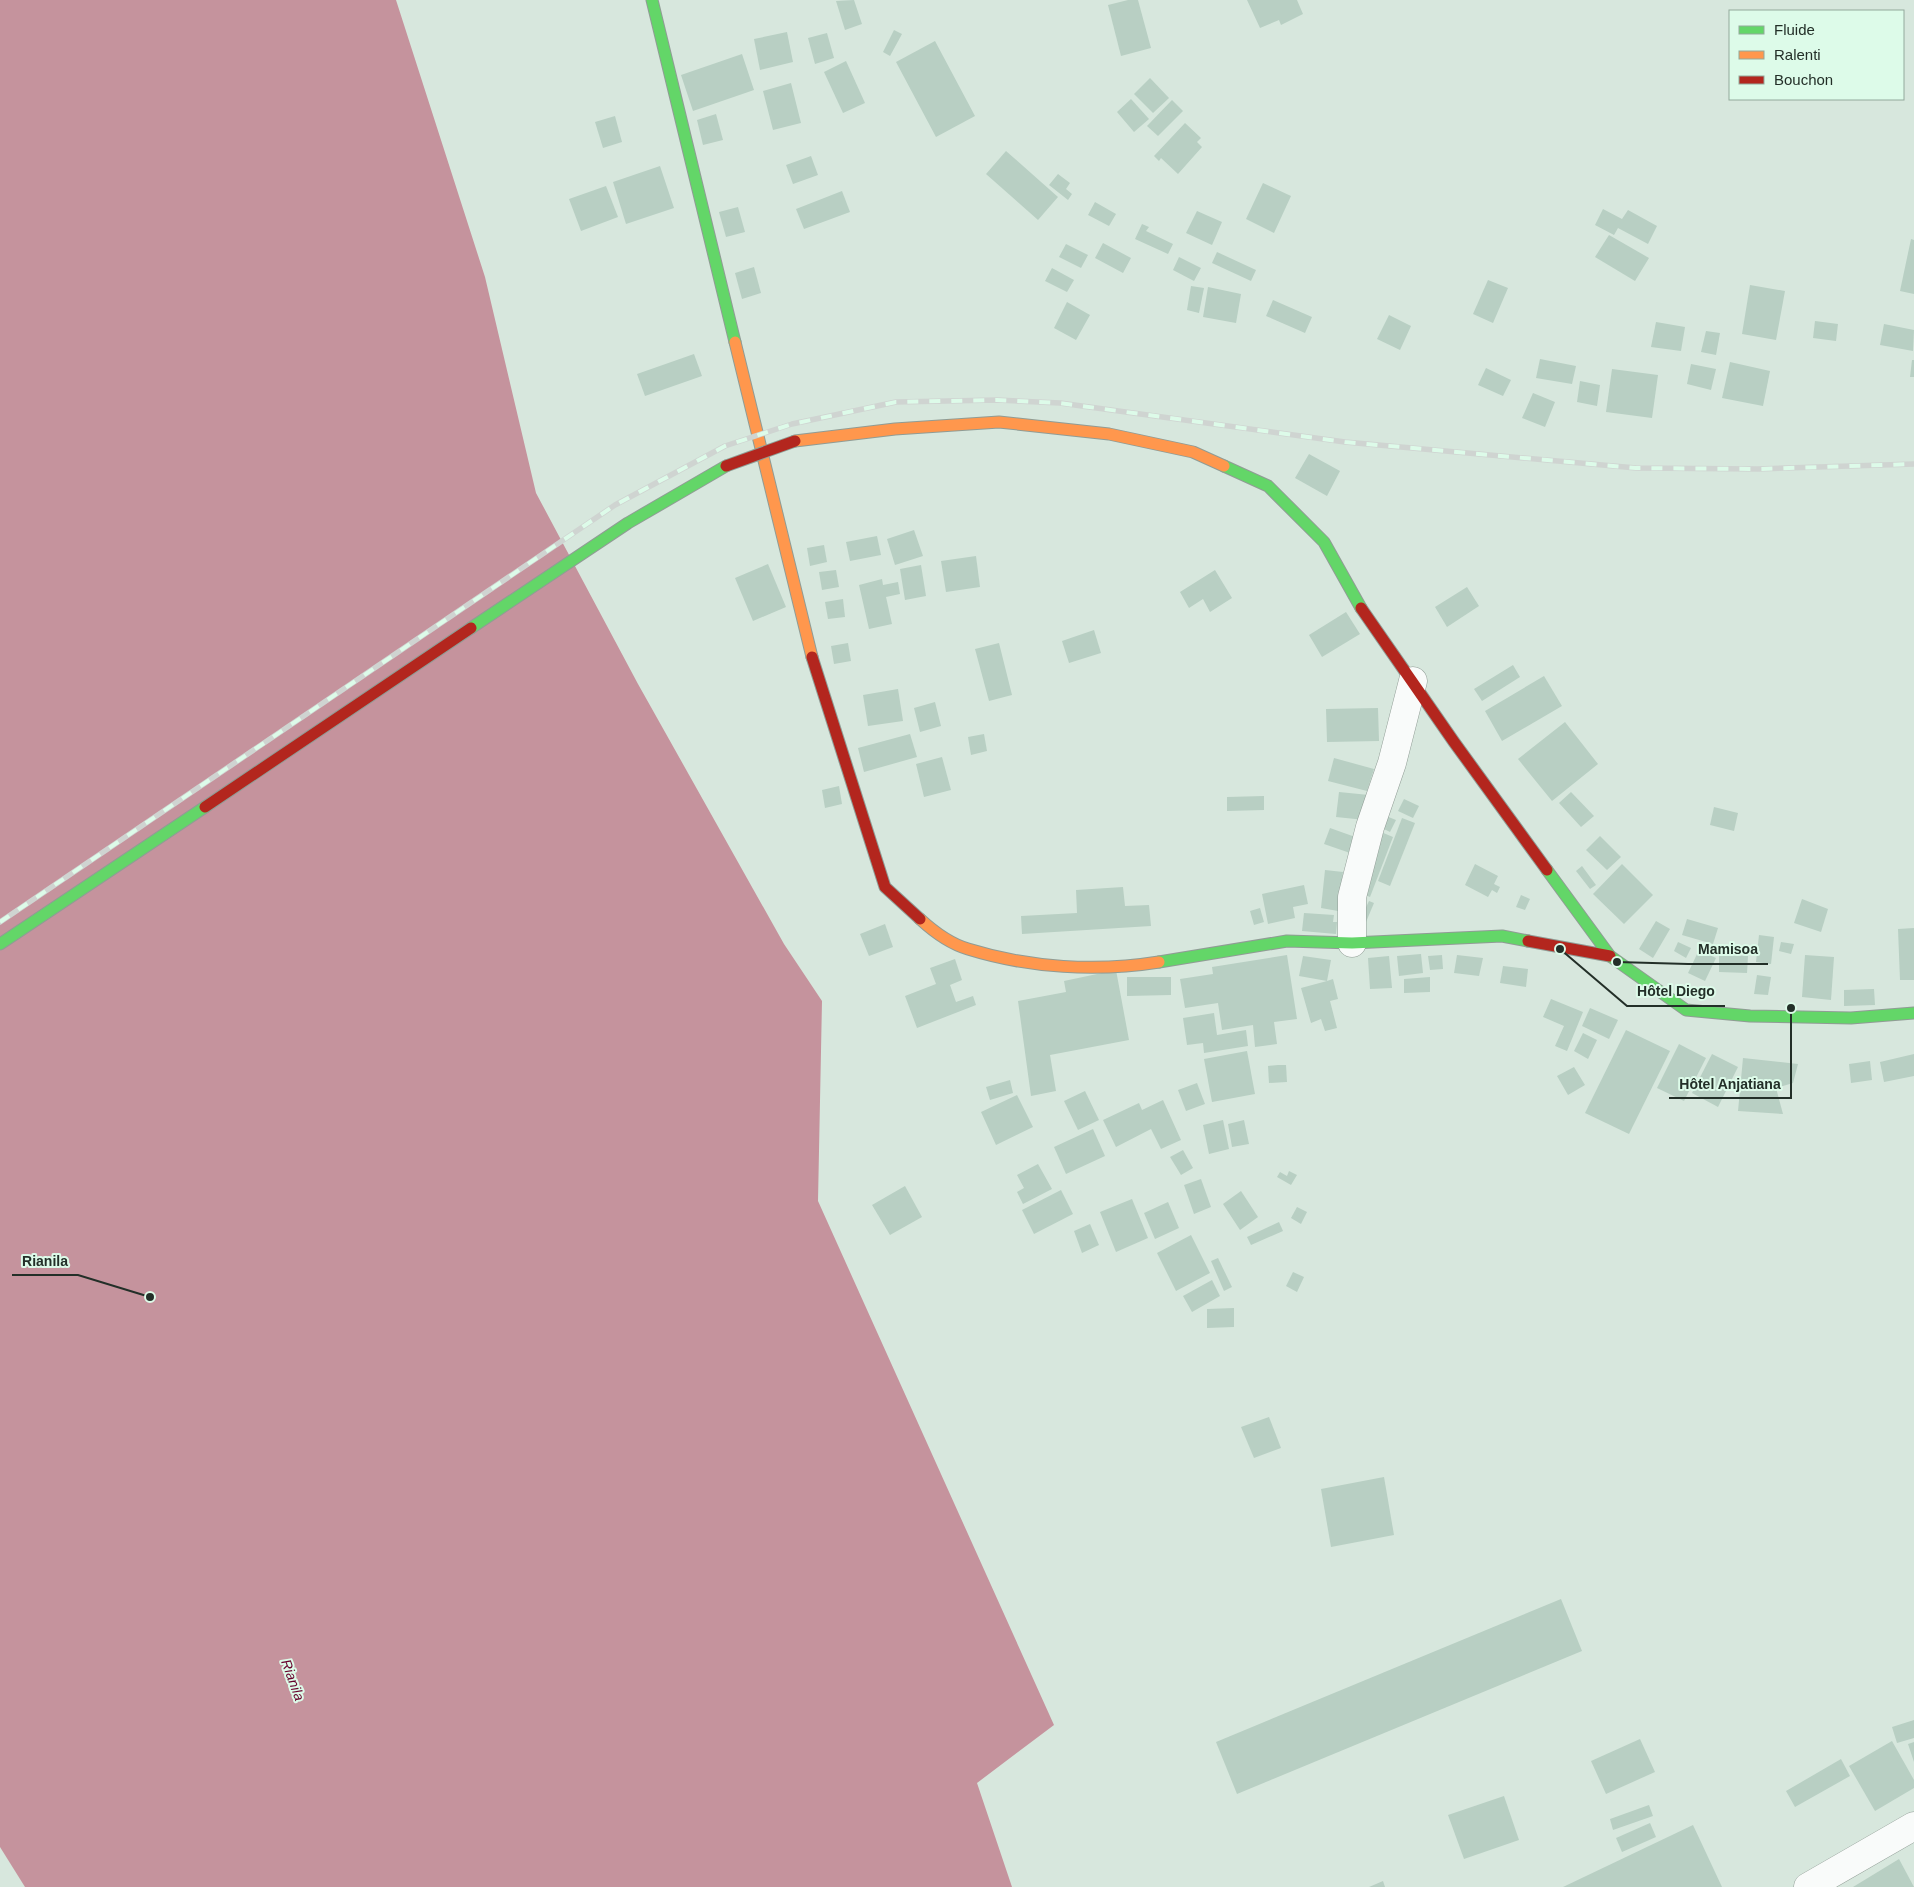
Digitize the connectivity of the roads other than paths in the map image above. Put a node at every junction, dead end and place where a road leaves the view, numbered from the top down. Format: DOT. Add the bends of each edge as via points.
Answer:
graph roads {
  1 [pos="652,0"];
  2 [pos="1413,681"];
  3 [pos="1352,943"];
  4 [pos="0,944"];
  5 [pos="1610,956"];
  6 [pos="1914,1013"];
  7 [pos="1914,1826"];
  8 [pos="1808,1887"];
  1 -- 3 [label="main road" via="806,637 885,887 931,929 967,949 1055,967 1140,965 1287,941"];
  2 -- 3 [label="street" via="1352,897"];
  2 -- 4 [label="main road, bridge" via="1364,613 1324,542 1268,486 1193,452 1109,434 999,422 795,440 726,466 628,523"];
  2 -- 5 [label="main road"];
  3 -- 5 [label="main road" via="1502,936"];
  5 -- 6 [label="main road" via="1686,1010 1750,1016 1851,1018"];
  7 -- 8 [label="street"];
}
